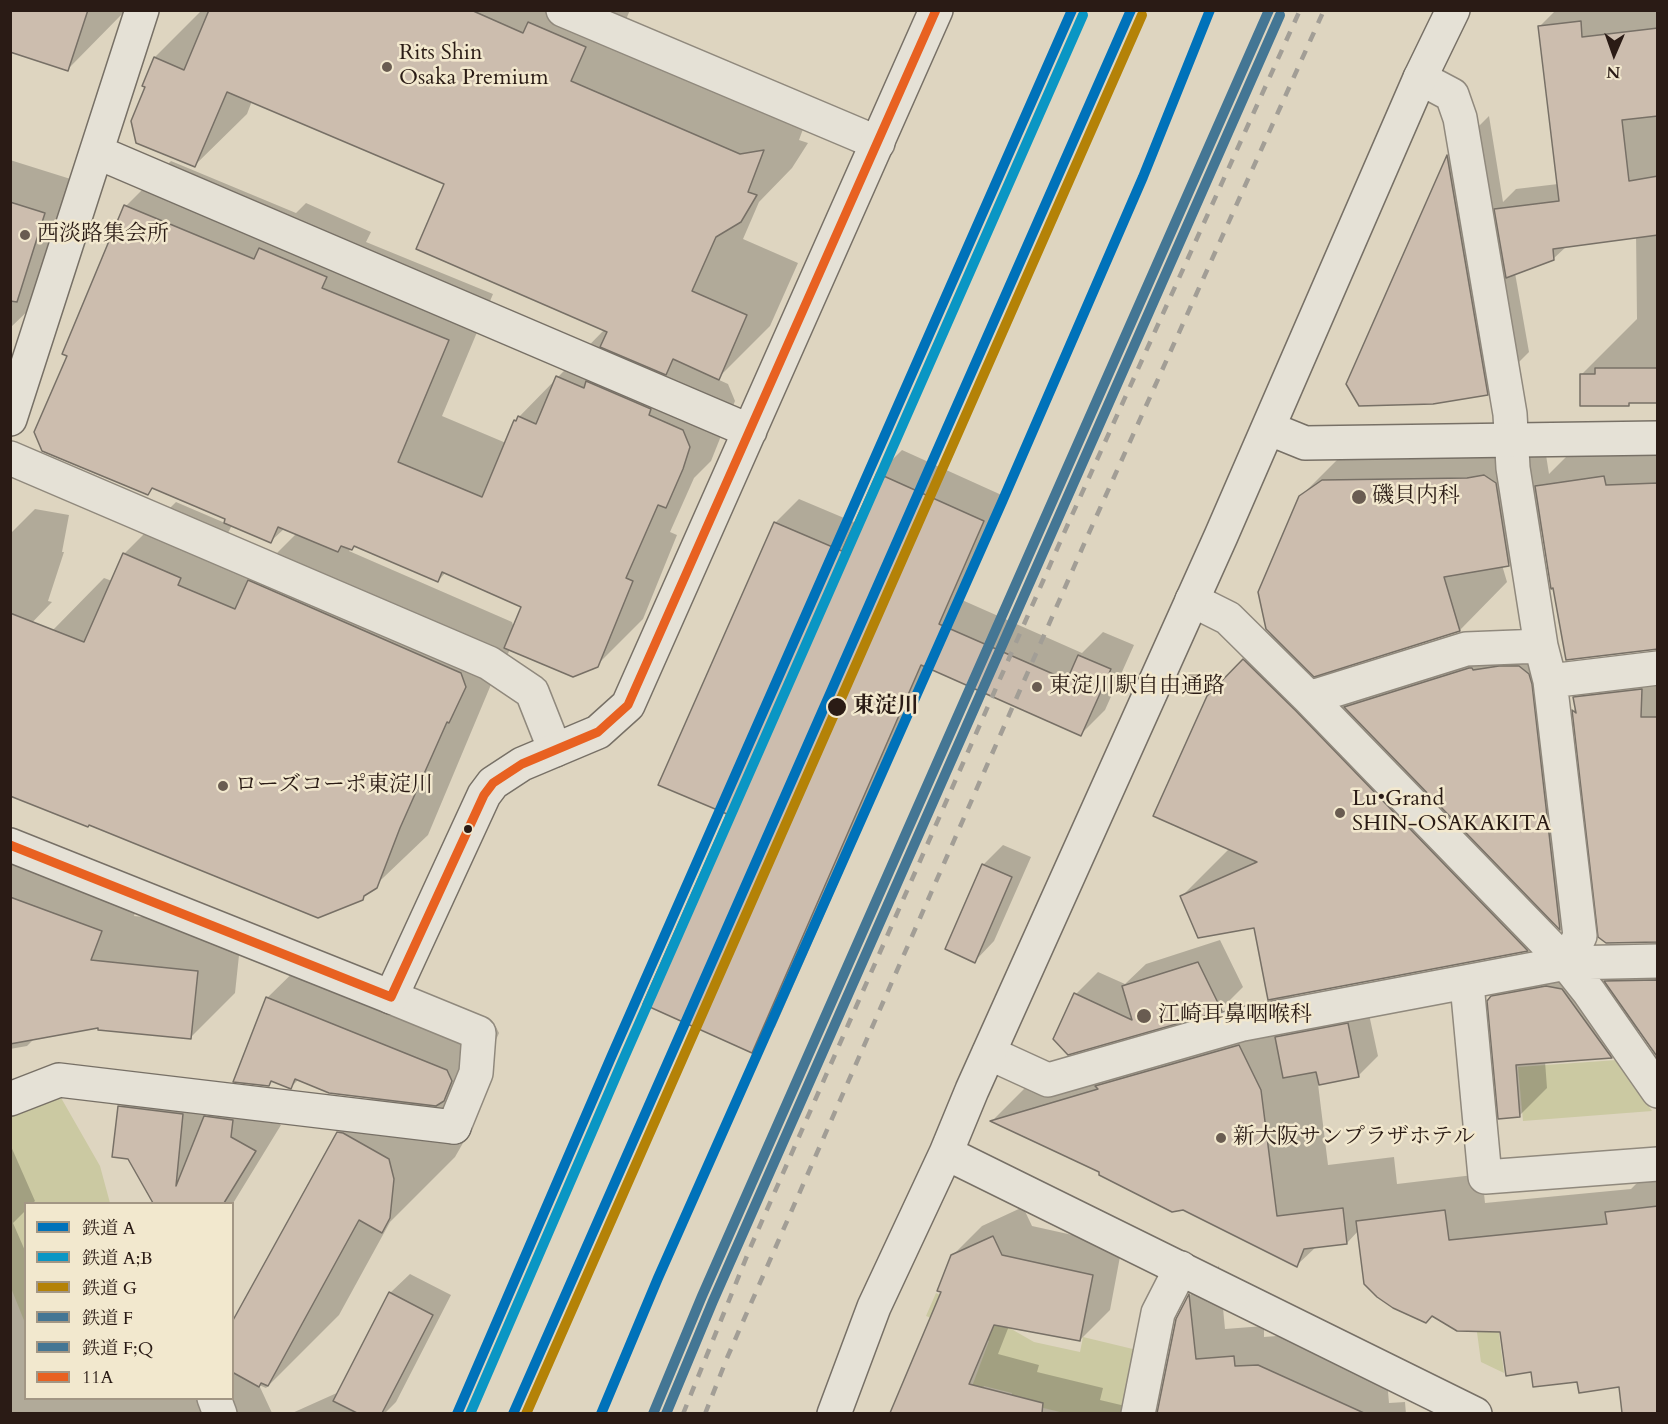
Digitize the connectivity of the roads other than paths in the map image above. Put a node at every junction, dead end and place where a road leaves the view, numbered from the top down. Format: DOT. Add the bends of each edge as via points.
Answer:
graph roads {
  1 [pos="142,10"];
  2 [pos="562,10"];
  3 [pos="936,10"];
  4 [pos="1453,10"];
  5 [pos="1427,65"];
  6 [pos="878,143"];
  7 [pos="97,152"];
  8 [pos="11,416"];
  9 [pos="1268,428"];
  10 [pos="750,431"];
  11 [pos="1658,438"];
  12 [pos="1512,441"];
  13 [pos="10,458"];
  14 [pos="1192,600"];
  15 [pos="1541,646"];
  16 [pos="1658,668"];
  17 [pos="1550,681"];
  18 [pos="1309,698"];
  19 [pos="555,750"];
  20 [pos="10,845"];
  21 [pos="1658,961"];
  22 [pos="1566,963"];
  23 [pos="1467,984"];
  24 [pos="391,997"];
  25 [pos="989,1053"];
  26 [pos="1658,1091"];
  27 [pos="10,1099"];
  28 [pos="946,1153"];
  29 [pos="1658,1164"];
  30 [pos="1180,1268"];
  31 [pos="834,1413"];
  32 [pos="1138,1413"];
  33 [pos="1475,1413"];
  1 -- 7 [label="street"];
  2 -- 6 [label="street"];
  3 -- 6 [label="street"];
  4 -- 5 [label="street"];
  5 -- 9 [label="street"];
  5 -- 12 [label="street" via="1452,95 1460,118"];
  6 -- 10 [label="street"];
  7 -- 8 [label="street"];
  7 -- 10 [label="street"];
  9 -- 12 [label="street" via="1305,443"];
  9 -- 14 [label="street"];
  10 -- 19 [label="street" via="628,705 598,732"];
  11 -- 12 [label="street"];
  12 -- 15 [label="street"];
  13 -- 19 [label="street" via="489,663 532,692"];
  14 -- 18 [label="street" via="1228,618"];
  14 -- 25 [label="street"];
  15 -- 17 [label="street"];
  15 -- 18 [label="street" via="1466,649"];
  16 -- 17 [label="street"];
  17 -- 22 [label="street" via="1580,936"];
  18 -- 22 [label="street"];
  19 -- 24 [label="street" via="506,773 484,795"];
  20 -- 24 [label="street"];
  21 -- 22 [label="street"];
  22 -- 23 [label="street"];
  22 -- 26 [label="street"];
  23 -- 25 [label="street" via="1244,1024 1048,1080"];
  23 -- 29 [label="street" via="1485,1177"];
  24 -- 27 [label="street" via="479,1033 476,1073 454,1127 59,1080"];
  25 -- 28 [label="street"];
  28 -- 30 [label="street"];
  28 -- 31 [label="street" via="874,1307"];
  30 -- 32 [label="street" via="1158,1313"];
  30 -- 33 [label="street"];
}
